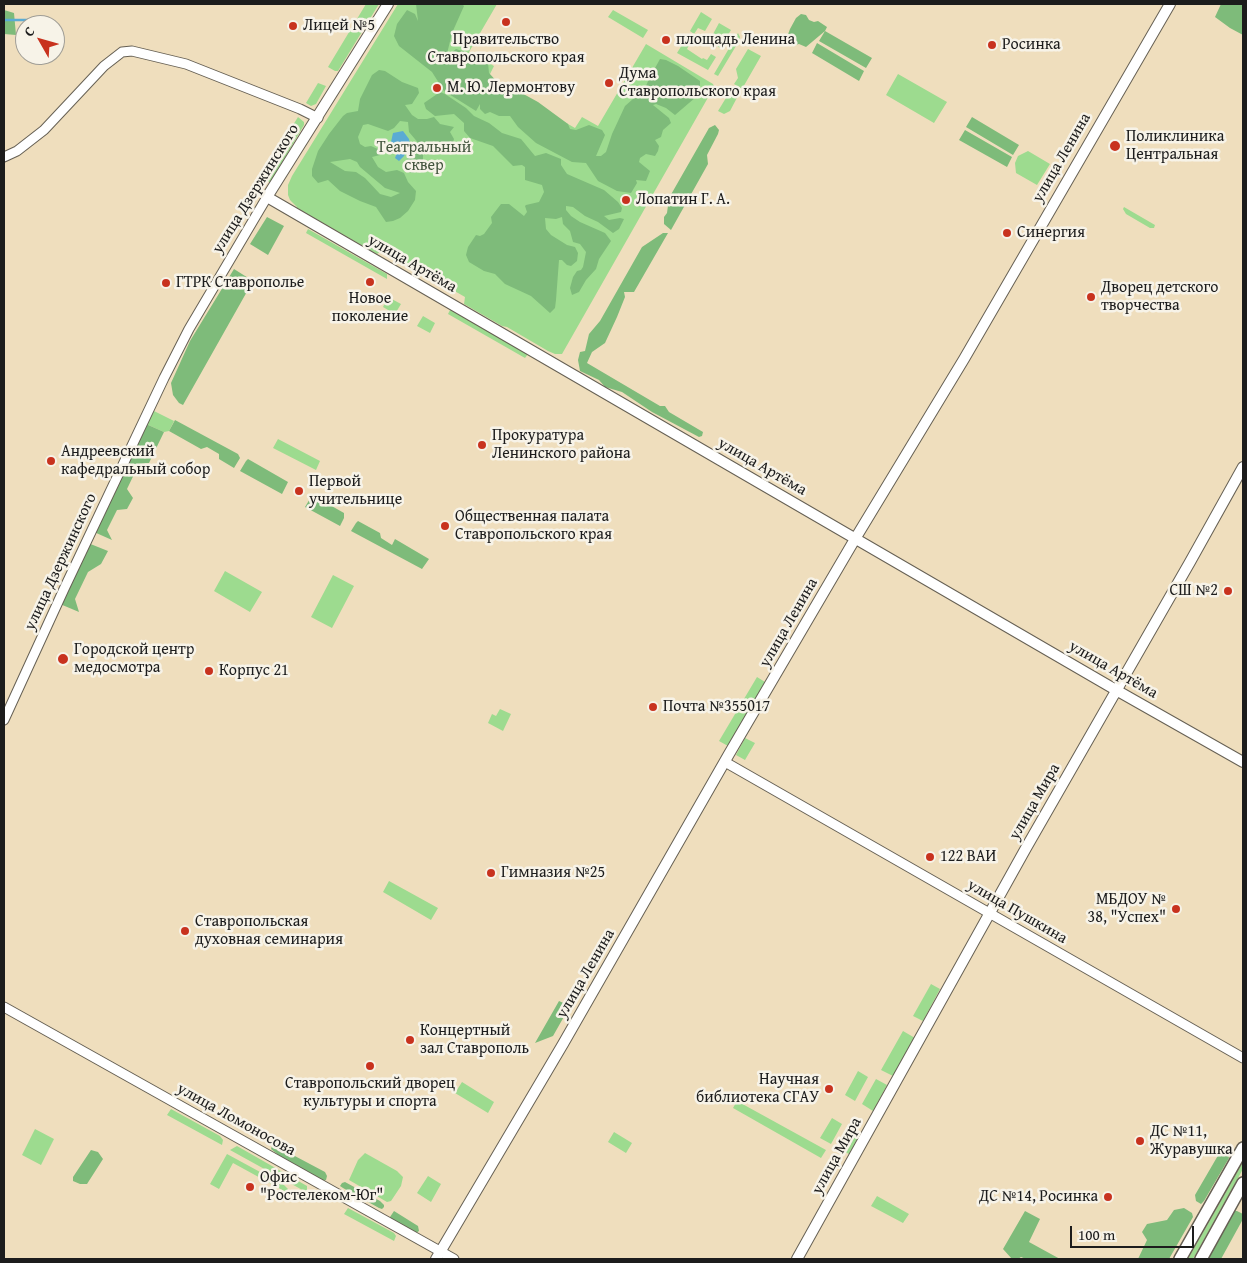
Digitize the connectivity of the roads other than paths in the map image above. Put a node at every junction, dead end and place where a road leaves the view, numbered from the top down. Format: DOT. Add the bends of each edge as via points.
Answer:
graph roads {
  1 [pos="388,4"];
  2 [pos="1170,4"];
  3 [pos="318,118"];
  4 [pos="4,157"];
  5 [pos="267,197"];
  6 [pos="1243,467"];
  7 [pos="855,539"];
  8 [pos="1116,690"];
  9 [pos="4,720"];
  10 [pos="724,762"];
  11 [pos="1243,762"];
  12 [pos="990,914"];
  13 [pos="4,1006"];
  14 [pos="1243,1058"];
  15 [pos="1243,1148"];
  16 [pos="1243,1183"];
  17 [pos="438,1255"];
  18 [pos="454,1259"];
  19 [pos="797,1259"];
  20 [pos="1180,1259"];
  21 [pos="1201,1259"];
  1 -- 3 [label="main road, улица Дзержинского"];
  2 -- 7 [label="main road, улица Ленина" via="964,359"];
  3 -- 4 [label="street" via="186,64 132,51 122,52 104,66 44,130"];
  3 -- 5 [label="main road, улица Дзержинского"];
  5 -- 7 [label="main road, улица Артёма"];
  5 -- 9 [label="street, улица Дзержинского" via="183,341"];
  6 -- 8 [label="main road, улица Мира"];
  7 -- 8 [label="main road, улица Артёма"];
  7 -- 10 [label="main road, улица Ленина"];
  8 -- 11 [label="main road, улица Артёма"];
  8 -- 12 [label="main road, улица Мира"];
  10 -- 12 [label="street, улица Пушкина"];
  10 -- 17 [label="main road, улица Ленина"];
  12 -- 14 [label="street, улица Пушкина"];
  12 -- 19 [label="main road, улица Мира"];
  13 -- 17 [label="street, улица Ломоносова"];
  15 -- 20 [label="main road"];
  16 -- 21 [label="main road"];
  17 -- 18 [label="street, улица Ломоносова"];
}
